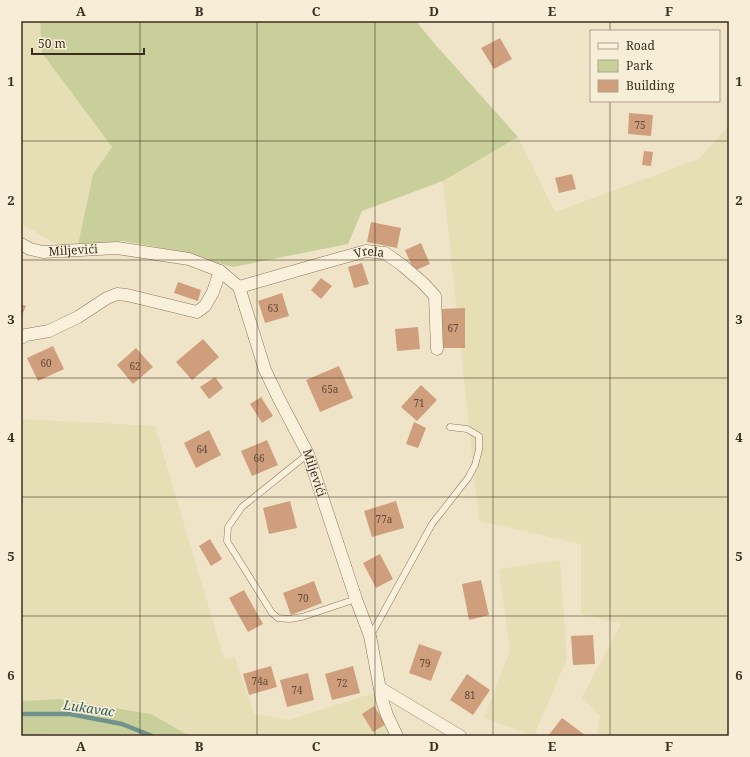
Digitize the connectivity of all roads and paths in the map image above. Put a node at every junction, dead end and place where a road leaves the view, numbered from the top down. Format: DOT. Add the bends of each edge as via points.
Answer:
graph roads {
  1 [pos="21,244"];
  2 [pos="220,271"];
  3 [pos="239,288"];
  4 [pos="21,338"];
  5 [pos="437,350"];
  6 [pos="450,428"];
  7 [pos="308,454"];
  8 [pos="356,598"];
  9 [pos="370,636"];
  10 [pos="380,688"];
  11 [pos="397,736"];
  12 [pos="460,736"];
  1 -- 2 [label="street, Miljevići" via="43,252 116,248 189,259"];
  2 -- 3 [label="street, Miljevići"];
  2 -- 4 [label="street" via="213,292 205,306 197,312 127,294 117,294 78,317 49,330"];
  3 -- 5 [label="street, Vrela" via="366,251 385,253 435,296"];
  3 -- 7 [label="street, Miljevići" via="265,370"];
  6 -- 9 [label="lane" via="468,429 479,436 475,465 432,524"];
  7 -- 8 [label="street, Miljevići"];
  7 -- 8 [label="lane" via="242,507 228,527 227,541 272,613 278,618 302,617"];
  8 -- 9 [label="street, Miljevići"];
  9 -- 10 [label="street, Miljevići"];
  10 -- 11 [label="street, Miljevići" via="387,715"];
  10 -- 12 [label="street"];
}
